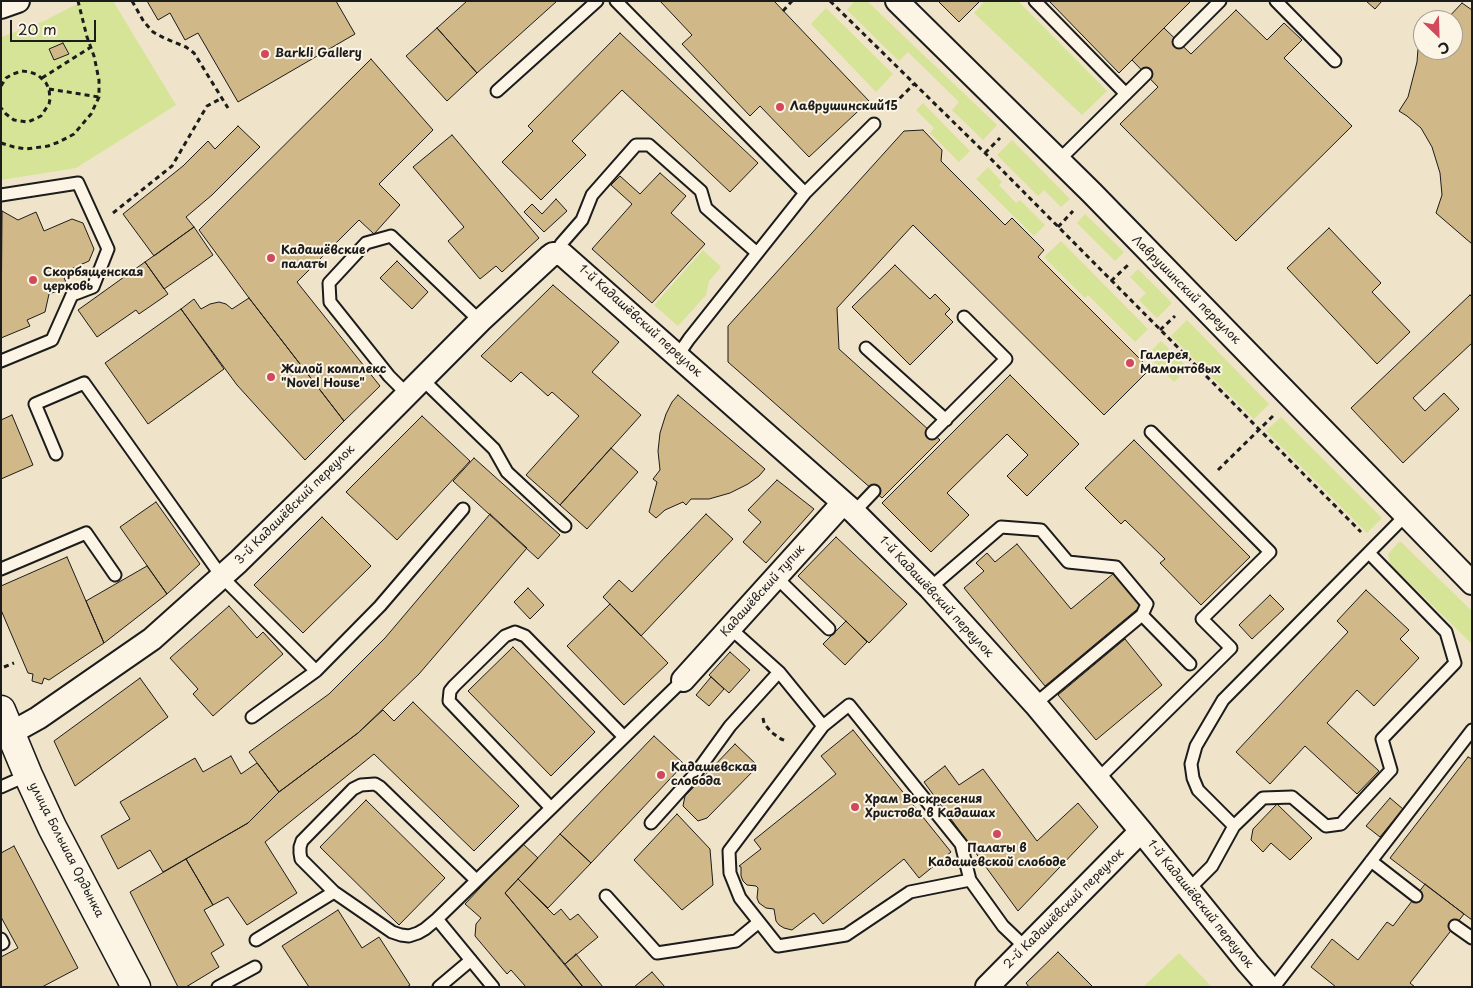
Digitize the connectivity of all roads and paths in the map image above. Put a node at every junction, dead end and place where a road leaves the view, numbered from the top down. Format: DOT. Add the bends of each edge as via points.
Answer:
graph roads {
  1 [pos="18,1"];
  2 [pos="78,1"];
  3 [pos="132,1"];
  4 [pos="597,1"];
  5 [pos="616,1"];
  6 [pos="792,1"];
  7 [pos="830,1"];
  8 [pos="897,1"];
  9 [pos="1035,1"];
  10 [pos="1220,1"];
  11 [pos="1276,1"];
  12 [pos="1,7"];
  13 [pos="783,11"];
  14 [pos="1179,42"];
  15 [pos="92,47"];
  16 [pos="1335,61"];
  17 [pos="1146,74"];
  18 [pos="42,78"];
  19 [pos="2,81"];
  20 [pos="914,84"];
  21 [pos="1,86"];
  22 [pos="49,89"];
  23 [pos="497,91"];
  24 [pos="1126,94"];
  25 [pos="99,97"];
  26 [pos="222,98"];
  27 [pos="894,104"];
  28 [pos="1,108"];
  29 [pos="228,108"];
  30 [pos="6,114"];
  31 [pos="1,119"];
  32 [pos="874,124"];
  33 [pos="1,143"];
  34 [pos="1059,160"];
  35 [pos="805,193"];
  36 [pos="1,195"];
  37 [pos="98,225"];
  38 [pos="558,253"];
  39 [pos="757,253"];
  40 [pos="964,317"];
  41 [pos="480,320"];
  42 [pos="866,348"];
  43 [pos="678,355"];
  44 [pos="1,361"];
  45 [pos="414,387"];
  46 [pos="946,420"];
  47 [pos="1150,432"];
  48 [pos="1257,432"];
  49 [pos="932,433"];
  50 [pos="56,454"];
  51 [pos="1203,485"];
  52 [pos="874,491"];
  53 [pos="849,507"];
  54 [pos="463,509"];
  55 [pos="1406,515"];
  56 [pos="565,526"];
  57 [pos="1372,550"];
  58 [pos="1,569"];
  59 [pos="115,575"];
  60 [pos="222,577"];
  61 [pos="776,577"];
  62 [pos="1472,583"];
  63 [pos="930,588"];
  64 [pos="1142,615"];
  65 [pos="730,628"];
  66 [pos="829,629"];
  67 [pos="14,663"];
  68 [pos="1190,664"];
  69 [pos="4,667"];
  70 [pos="316,671"];
  71 [pos="779,672"];
  72 [pos="683,680"];
  73 [pos="764,689"];
  74 [pos="1035,704"];
  75 [pos="252,717"];
  76 [pos="6,722"];
  77 [pos="823,726"];
  78 [pos="1472,730"];
  79 [pos="624,737"];
  80 [pos="809,744"];
  81 [pos="28,775"];
  82 [pos="1098,779"];
  83 [pos="1,787"];
  84 [pos="551,808"];
  85 [pos="651,823"];
  86 [pos="1234,826"];
  87 [pos="1141,831"];
  88 [pos="1371,861"];
  89 [pos="476,880"];
  90 [pos="970,880"];
  91 [pos="1188,890"];
  92 [pos="334,892"];
  93 [pos="606,896"];
  94 [pos="1416,896"];
  95 [pos="437,919"];
  96 [pos="759,922"];
  97 [pos="1456,926"];
  98 [pos="1472,938"];
  99 [pos="1,939"];
  100 [pos="256,940"];
  101 [pos="1,944"];
  102 [pos="1026,948"];
  103 [pos="471,960"];
  104 [pos="255,967"];
  105 [pos="135,986"];
  106 [pos="218,987"];
  107 [pos="439,987"];
  108 [pos="493,987"];
  109 [pos="987,987"];
  110 [pos="1269,987"];
  111 [pos="1274,987"];
  1 -- 12 [label="street"];
  2 -- 15 [label="path"];
  3 -- 26 [label="path" via="153,32 194,53"];
  4 -- 23 [label="lane"];
  5 -- 35 [label="lane"];
  6 -- 13 [label="path"];
  7 -- 20 [label="path"];
  8 -- 34 [label="street, Лаврушинский переулок"];
  9 -- 24 [label="lane"];
  10 -- 14 [label="lane"];
  11 -- 16 [label="lane"];
  15 -- 18 [label="path"];
  15 -- 25 [label="path"];
  17 -- 24 [label="lane"];
  18 -- 19 [label="path" via="22,71"];
  18 -- 22 [label="path"];
  19 -- 21 [label="path"];
  20 -- 27 [label="path"];
  20 -- 57 [label="path"];
  22 -- 25 [label="path"];
  22 -- 30 [label="path" via="49,104 37,118 19,121"];
  24 -- 34 [label="lane"];
  25 -- 33 [label="path" via="83,124 74,134 59,142 26,149"];
  26 -- 29 [label="path"];
  26 -- 37 [label="path" via="208,106 172,166"];
  28 -- 30 [label="path"];
  30 -- 31 [label="path"];
  32 -- 35 [label="lane"];
  34 -- 55 [label="street, Лаврушинский переулок"];
  35 -- 39 [label="lane"];
  36 -- 37 [label="lane" via="78,183"];
  37 -- 44 [label="lane" via="108,249 93,286 72,295 52,340"];
  38 -- 39 [label="lane" via="561,244 582,220 592,194 636,145 649,145 700,191 706,208"];
  38 -- 41 [label="street, 3-й Кадашёвский переулок" via="549,257"];
  38 -- 43 [label="street, 1-й Кадашёвский переулок" via="565,255"];
  39 -- 43 [label="lane"];
  40 -- 46 [label="lane" via="1006,359"];
  41 -- 45 [label="street, 3-й Кадашёвский переулок"];
  41 -- 45 [label="lane" via="391,236 366,243 329,283 330,302 389,376"];
  42 -- 46 [label="lane"];
  43 -- 53 [label="street, 1-й Кадашёвский переулок"];
  45 -- 56 [label="lane" via="494,449 507,472"];
  45 -- 60 [label="street, 3-й Кадашёвский переулок"];
  46 -- 49 [label="lane"];
  47 -- 51 [label="lane"];
  48 -- 51 [label="path"];
  50 -- 60 [label="lane" via="35,404 84,383"];
  51 -- 82 [label="lane" via="1270,552 1202,619 1231,648"];
  52 -- 53 [label="lane"];
  53 -- 61 [label="street, Кадашёвский тупик"];
  53 -- 63 [label="street, 1-й Кадашёвский переулок"];
  54 -- 70 [label="lane" via="380,606"];
  55 -- 57 [label="lane"];
  55 -- 62 [label="street, Лаврушинский переулок"];
  57 -- 86 [label="lane" via="1223,700 1196,746 1191,764 1198,790"];
  57 -- 86 [label="lane" via="1446,632 1455,663 1382,739 1391,770 1341,824 1326,826 1292,797 1263,798"];
  58 -- 59 [label="lane" via="86,533"];
  60 -- 70 [label="lane"];
  60 -- 76 [label="street, 3-й Кадашёвский переулок" via="152,639 38,718"];
  61 -- 65 [label="street, Кадашёвский тупик"];
  61 -- 66 [label="lane"];
  63 -- 64 [label="lane" via="1001,527 1041,530 1068,562 1116,566 1147,604"];
  63 -- 74 [label="street, 1-й Кадашёвский переулок"];
  64 -- 68 [label="lane"];
  64 -- 74 [label="lane"];
  65 -- 71 [label="lane"];
  65 -- 72 [label="street, Кадашёвский тупик"];
  67 -- 69 [label="path"];
  70 -- 75 [label="lane"];
  71 -- 73 [label="lane"];
  71 -- 77 [label="lane"];
  72 -- 79 [label="lane"];
  73 -- 80 [label="path" via="762,712 764,723 771,732 792,743"];
  73 -- 85 [label="lane"];
  74 -- 82 [label="street, 1-й Кадашёвский переулок"];
  76 -- 81 [label="main road, улица Большая Ордынка"];
  77 -- 80 [label="lane"];
  77 -- 90 [label="lane" via="849,704 961,844"];
  78 -- 88 [label="lane"];
  79 -- 84 [label="lane"];
  79 -- 84 [label="lane" via="520,633 506,636 454,686 449,701"];
  80 -- 96 [label="lane" via="729,850 730,874 740,898"];
  81 -- 83 [label="lane"];
  81 -- 105 [label="main road, улица Большая Ордынка"];
  82 -- 87 [label="street, 1-й Кадашёвский переулок"];
  84 -- 89 [label="lane"];
  86 -- 91 [label="lane" via="1212,866"];
  87 -- 91 [label="street, 1-й Кадашёвский переулок"];
  87 -- 102 [label="street, 2-й Кадашёвский переулок"];
  88 -- 94 [label="lane"];
  88 -- 111 [label="lane"];
  89 -- 92 [label="lane" via="380,787 368,784 353,789 302,841 300,847 301,859"];
  89 -- 95 [label="lane"];
  90 -- 96 [label="lane" via="910,892 846,935 778,946"];
  90 -- 102 [label="lane" via="1004,926"];
  91 -- 110 [label="street, 1-й Кадашёвский переулок"];
  92 -- 95 [label="lane" via="392,932 402,935 418,933"];
  92 -- 100 [label="lane"];
  93 -- 96 [label="lane" via="657,953 736,941"];
  95 -- 103 [label="lane"];
  97 -- 98 [label="lane"];
  99 -- 101 [label="lane"];
  102 -- 109 [label="street, 2-й Кадашёвский переулок"];
  103 -- 107 [label="lane"];
  103 -- 108 [label="lane"];
  104 -- 106 [label="lane"];
}
